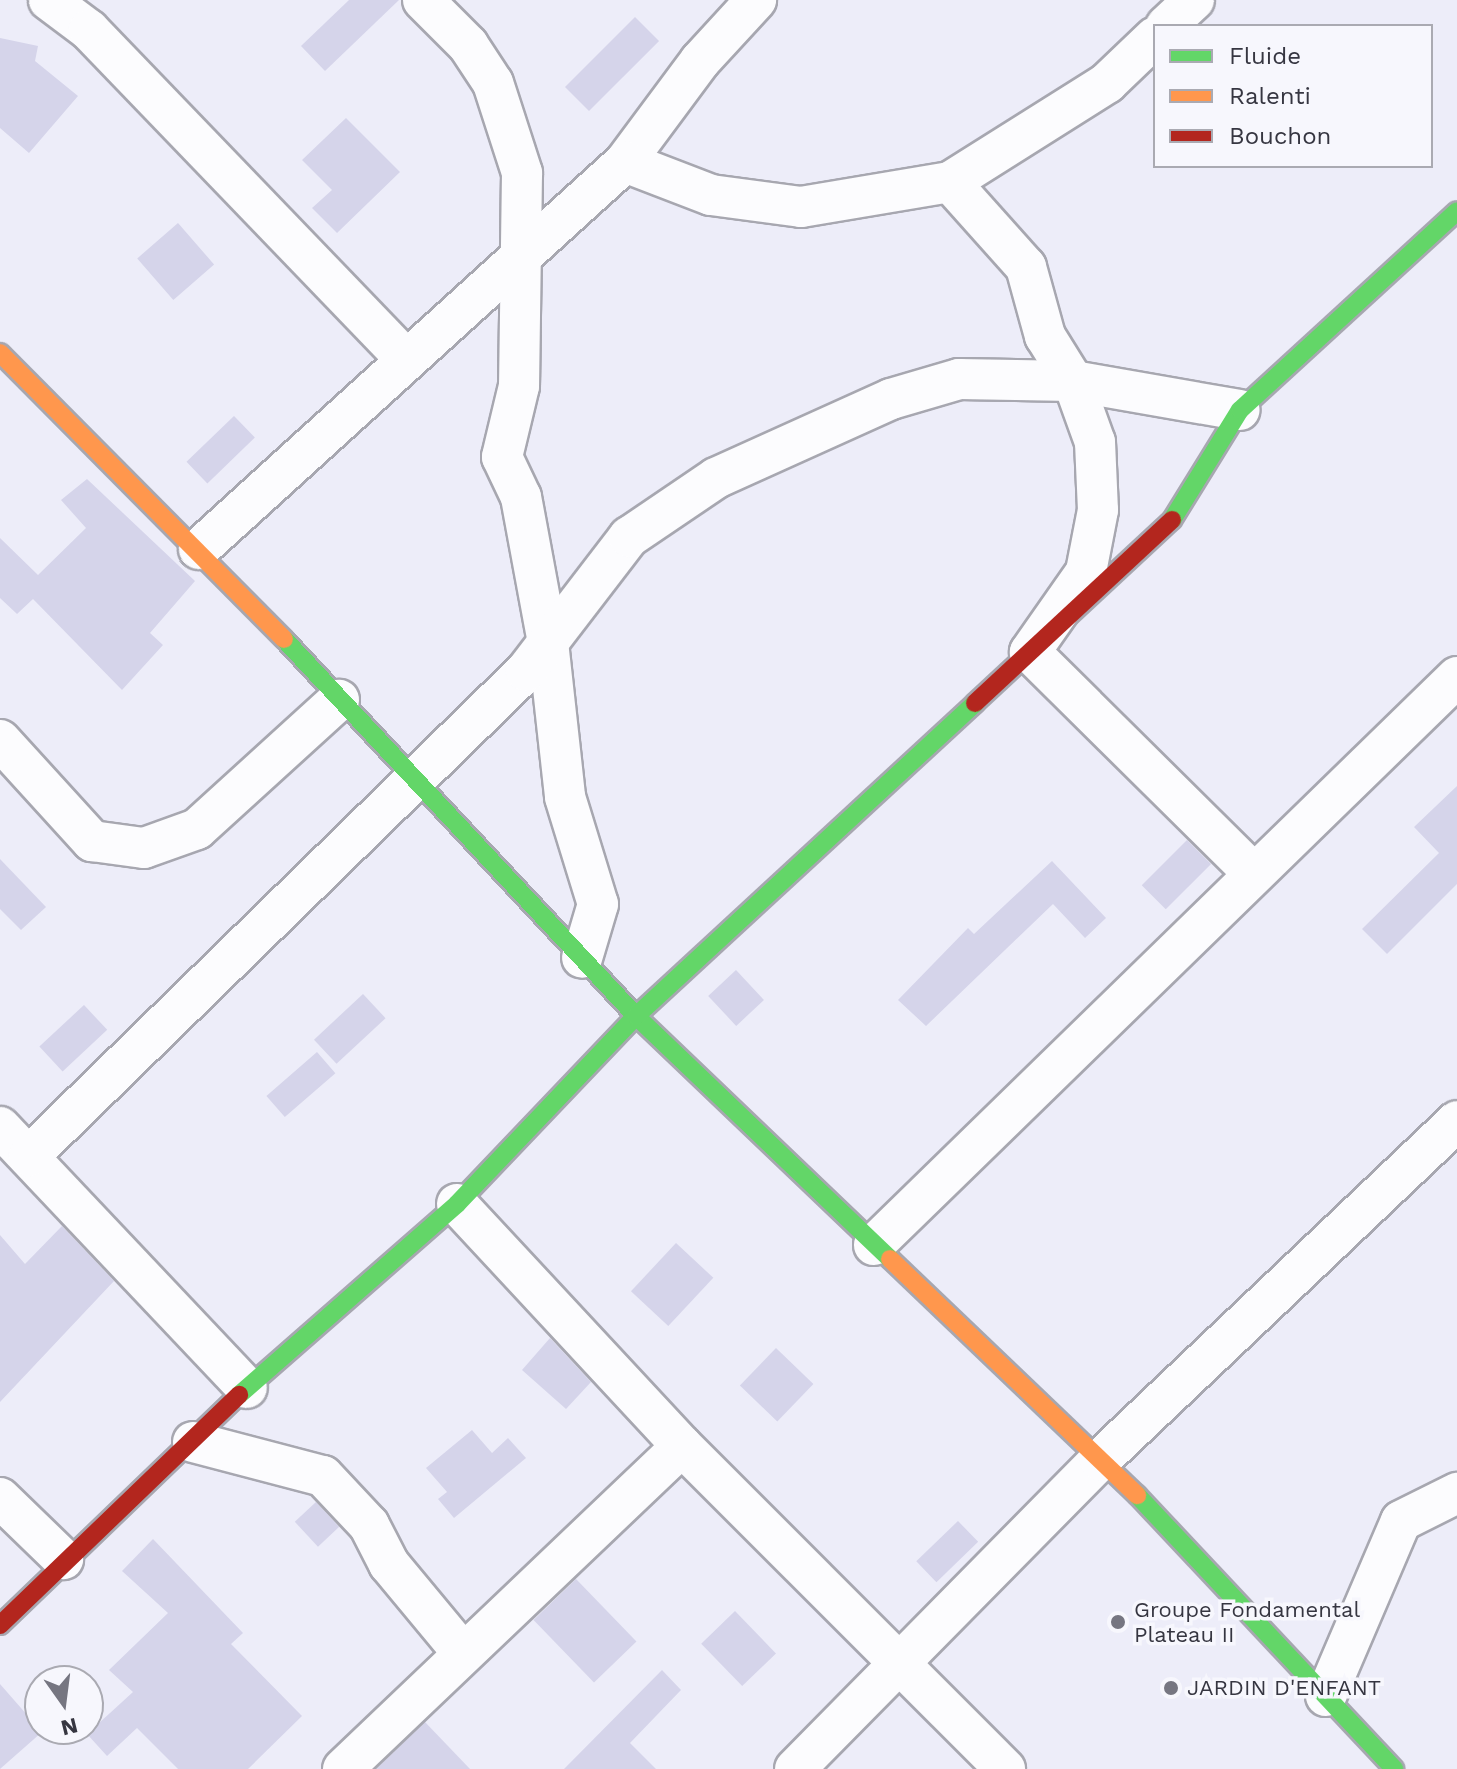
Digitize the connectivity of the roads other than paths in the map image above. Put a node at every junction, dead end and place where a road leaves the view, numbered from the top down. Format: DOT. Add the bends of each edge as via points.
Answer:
graph roads {
  1 [pos="49,0"];
  2 [pos="423,0"];
  3 [pos="756,0"];
  4 [pos="1194,0"];
  5 [pos="1168,24"];
  6 [pos="1153,39"];
  7 [pos="625,162"];
  8 [pos="950,182"];
  9 [pos="1457,211"];
  10 [pos="523,255"];
  11 [pos="0,353"];
  12 [pos="407,360"];
  13 [pos="1073,381"];
  14 [pos="1240,410"];
  15 [pos="199,549"];
  16 [pos="548,642"];
  17 [pos="1030,652"];
  18 [pos="1457,677"];
  19 [pos="339,700"];
  20 [pos="0,740"];
  21 [pos="412,776"];
  22 [pos="1253,873"];
  23 [pos="582,958"];
  24 [pos="636,1016"];
  25 [pos="1457,1121"];
  26 [pos="0,1127"];
  27 [pos="29,1156"];
  28 [pos="457,1204"];
  29 [pos="874,1245"];
  30 [pos="247,1388"];
  31 [pos="193,1442"];
  32 [pos="682,1446"];
  33 [pos="1100,1460"];
  34 [pos="1457,1493"];
  35 [pos="0,1498"];
  36 [pos="63,1559"];
  37 [pos="0,1625"];
  38 [pos="462,1652"];
  39 [pos="899,1667"];
  40 [pos="1326,1696"];
  41 [pos="343,1769"];
  42 [pos="795,1769"];
  43 [pos="1005,1769"];
  44 [pos="1394,1769"];
  1 -- 12 [label="street" via="89,30"];
  2 -- 10 [label="street" via="468,45 493,83 522,173"];
  3 -- 7 [label="street" via="700,61"];
  4 -- 5 [label="street"];
  6 -- 8 [label="street" via="1107,83"];
  7 -- 8 [label="street" via="711,195 801,207"];
  7 -- 10 [label="street"];
  8 -- 13 [label="street" via="1026,267 1045,336"];
  9 -- 14 [label="street"];
  10 -- 12 [label="street"];
  10 -- 16 [label="street" via="519,386 502,457 521,497"];
  11 -- 15 [label="street"];
  12 -- 15 [label="street"];
  13 -- 14 [label="street"];
  13 -- 16 [label="street" via="959,379 891,399 716,478 629,537"];
  13 -- 17 [label="street" via="1095,442 1098,510 1086,572"];
  14 -- 17 [label="street" via="1178,515"];
  15 -- 19 [label="street"];
  16 -- 21 [label="street" via="526,671"];
  16 -- 23 [label="street" via="565,797 598,904"];
  17 -- 22 [label="street"];
  17 -- 24 [label="street"];
  18 -- 22 [label="street"];
  19 -- 20 [label="street" via="197,829 144,848 92,841"];
  19 -- 21 [label="street"];
  21 -- 23 [label="street"];
  21 -- 27 [label="street"];
  22 -- 29 [label="street"];
  23 -- 24 [label="street"];
  24 -- 28 [label="street"];
  24 -- 29 [label="street"];
  25 -- 33 [label="street"];
  26 -- 27 [label="street"];
  27 -- 30 [label="street"];
  28 -- 30 [label="street"];
  28 -- 32 [label="street"];
  29 -- 33 [label="street"];
  30 -- 31 [label="street"];
  31 -- 36 [label="street"];
  31 -- 38 [label="street" via="323,1476 369,1525 389,1564"];
  32 -- 38 [label="street"];
  32 -- 39 [label="street"];
  33 -- 39 [label="street"];
  33 -- 40 [label="street"];
  34 -- 40 [label="street" via="1401,1521"];
  35 -- 36 [label="street"];
  36 -- 37 [label="street"];
  38 -- 41 [label="street"];
  39 -- 42 [label="street"];
  39 -- 43 [label="street"];
  40 -- 44 [label="street"];
}
